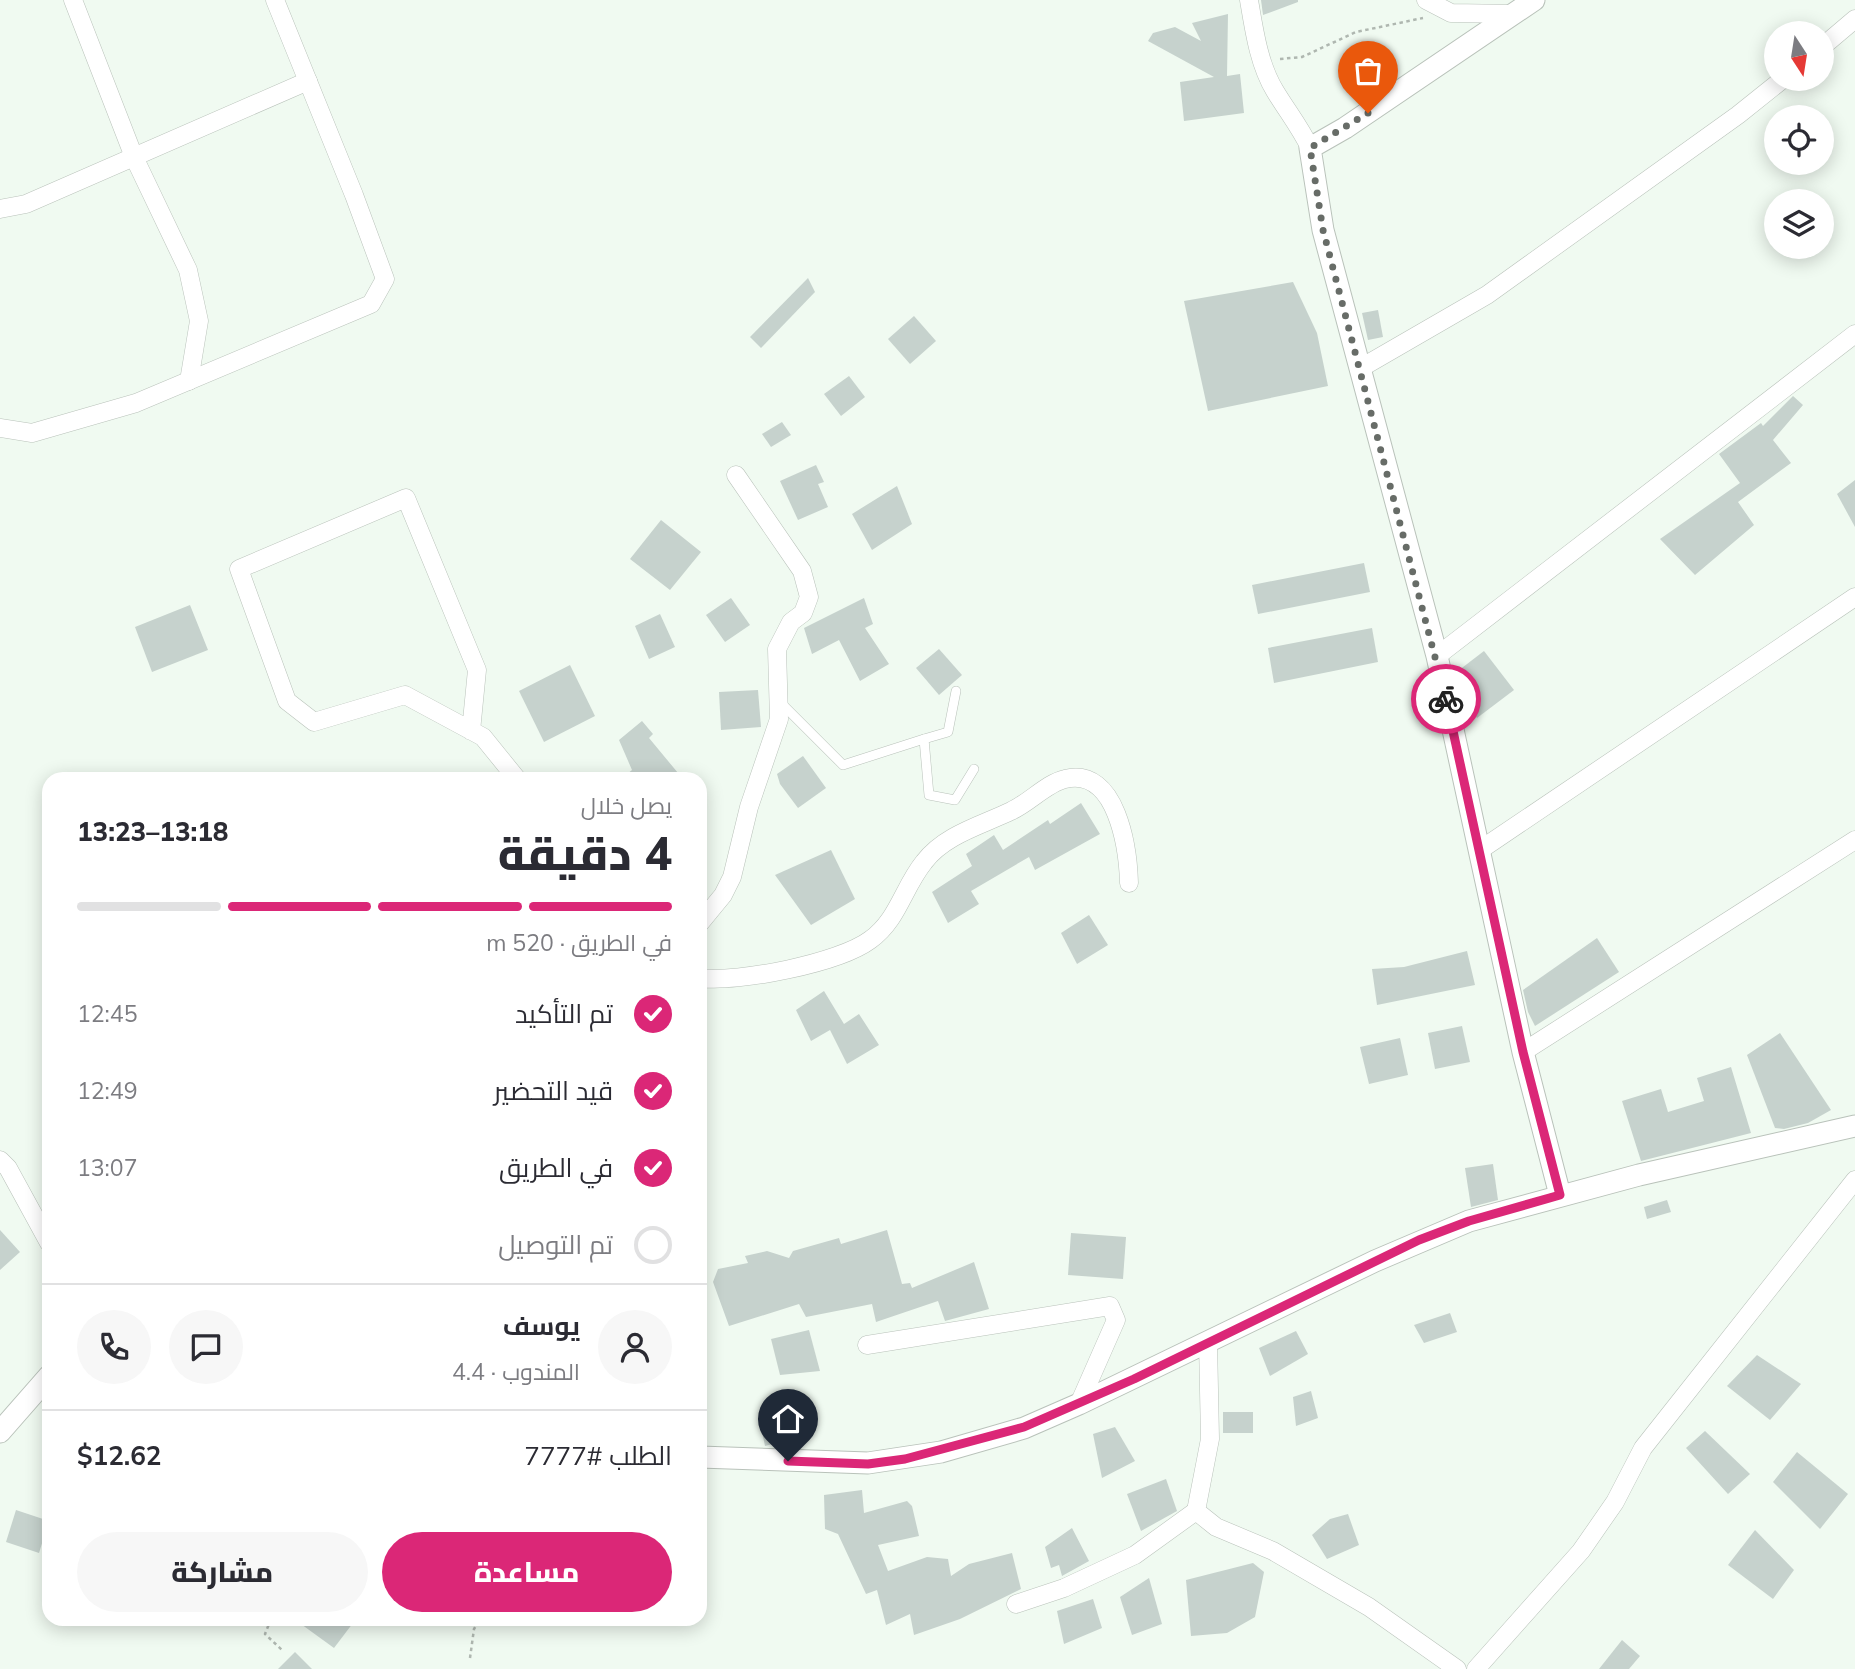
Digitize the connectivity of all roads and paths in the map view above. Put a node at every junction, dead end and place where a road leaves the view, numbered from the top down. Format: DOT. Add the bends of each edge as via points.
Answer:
graph roads {
  1 [pos="73,0"];
  2 [pos="275,0"];
  3 [pos="1249,0"];
  4 [pos="1426,0"];
  5 [pos="1534,0"];
  6 [pos="1451,13"];
  7 [pos="1515,14"];
  8 [pos="1855,19"];
  9 [pos="1834,37"];
  10 [pos="1262,60"];
  11 [pos="308,81"];
  12 [pos="1768,91"];
  13 [pos="1310,148"];
  14 [pos="134,157"];
  15 [pos="0,209"];
  16 [pos="1855,334"];
  17 [pos="1359,369"];
  18 [pos="189,381"];
  19 [pos="0,428"];
  20 [pos="736,475"];
  21 [pos="1855,597"];
  22 [pos="1437,656"];
  23 [pos="956,691"];
  24 [pos="780,702"];
  25 [pos="471,731"];
  26 [pos="924,739"];
  27 [pos="974,769"];
  28 [pos="512,772"];
  29 [pos="1855,840"];
  30 [pos="1480,850"];
  31 [pos="1129,883"];
  32 [pos="707,914"];
  33 [pos="707,978"];
  34 [pos="1523,1052"];
  35 [pos="1855,1126"];
  36 [pos="0,1160"];
  37 [pos="1855,1180"];
  38 [pos="1560,1195"];
  39 [pos="42,1231"];
  40 [pos="1208,1340"];
  41 [pos="867,1345"];
  42 [pos="42,1384"];
  43 [pos="1079,1404"];
  44 [pos="0,1432"];
  45 [pos="707,1457"];
  46 [pos="1196,1511"];
  47 [pos="1016,1604"];
  48 [pos="268,1626"];
  49 [pos="476,1626"];
  50 [pos="282,1650"];
  51 [pos="470,1658"];
  52 [pos="1457,1669"];
  53 [pos="1476,1669"];
  1 -- 14 [label="street"];
  2 -- 11 [label="street"];
  3 -- 10 [label="street"];
  4 -- 6 [label="street"];
  5 -- 7 [label="street"];
  6 -- 7 [label="street"];
  6 -- 10 [label="path" via="1356,32 1302,57"];
  7 -- 13 [label="street"];
  8 -- 9 [label="street"];
  10 -- 13 [label="street" via="1274,90"];
  11 -- 14 [label="street"];
  11 -- 18 [label="street" via="385,279 371,304"];
  12 -- 17 [label="street" via="1487,295"];
  13 -- 17 [label="street" via="1323,230"];
  14 -- 15 [label="street" via="26,204"];
  14 -- 18 [label="street" via="188,270 199,321"];
  16 -- 22 [label="street"];
  17 -- 22 [label="street"];
  18 -- 19 [label="street" via="32,433"];
  20 -- 24 [label="street" via="802,571 810,597 778,649"];
  21 -- 30 [label="street"];
  22 -- 30 [label="street"];
  23 -- 26 [label="lane" via="948,732"];
  24 -- 26 [label="lane" via="843,765"];
  24 -- 32 [label="street" via="779,719 749,807 732,877"];
  25 -- 25 [label="street" via="405,695 314,722 287,701 239,569 406,498 477,670"];
  25 -- 28 [label="street" via="484,737"];
  26 -- 27 [label="lane" via="929,795 955,800"];
  29 -- 34 [label="street"];
  30 -- 34 [label="street"];
  31 -- 33 [label="street" via="1125,835 1110,802 1082,778 1062,779 1035,799 947,842 924,860 894,917 868,942 826,959 743,978"];
  34 -- 38 [label="street"];
  35 -- 38 [label="street"];
  36 -- 39 [label="street"];
  37 -- 53 [label="street" via="1643,1448 1615,1502 1581,1551"];
  38 -- 40 [label="street" via="1419,1240"];
  40 -- 43 [label="street"];
  40 -- 46 [label="street" via="1210,1439"];
  41 -- 43 [label="street" via="1110,1306 1116,1320"];
  42 -- 44 [label="street"];
  43 -- 45 [label="street" via="1024,1427 905,1459 868,1464"];
  46 -- 47 [label="street" via="1135,1555"];
  46 -- 52 [label="street" via="1216,1527 1273,1550 1369,1607"];
  48 -- 50 [label="path" via="265,1634"];
  49 -- 51 [label="path"];
}
